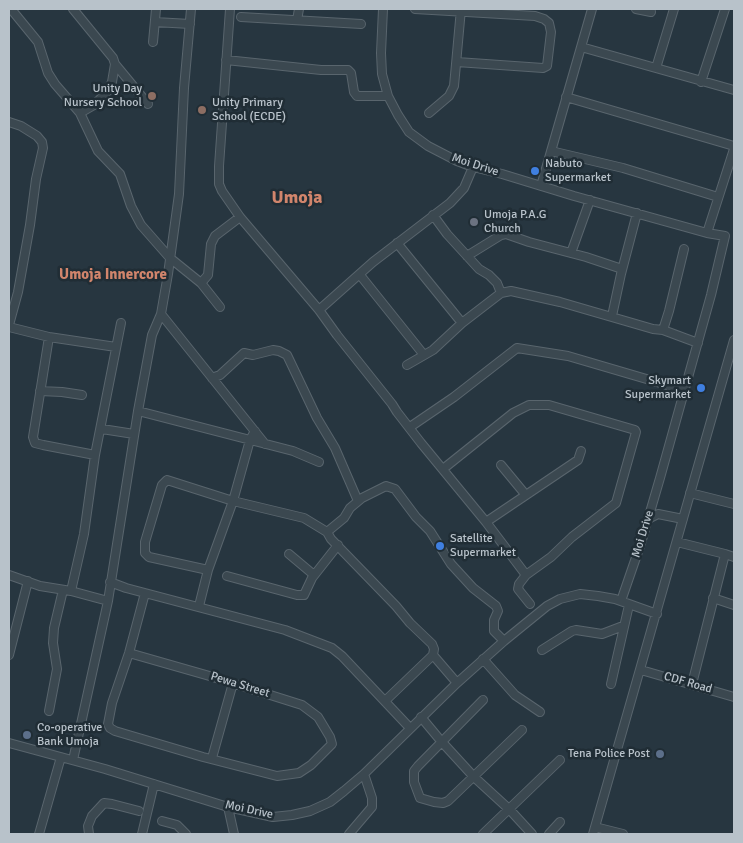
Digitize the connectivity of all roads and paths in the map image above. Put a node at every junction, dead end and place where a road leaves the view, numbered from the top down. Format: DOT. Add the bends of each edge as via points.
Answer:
graph roads {
  1 [pos="11,9"];
  2 [pos="73,9"];
  3 [pos="156,9"];
  4 [pos="191,9"];
  5 [pos="230,9"];
  6 [pos="299,9"];
  7 [pos="383,9"];
  8 [pos="415,9"];
  9 [pos="592,9"];
  10 [pos="636,9"];
  11 [pos="674,9"];
  12 [pos="725,9"];
  13 [pos="460,10"];
  14 [pos="651,12"];
  15 [pos="241,16"];
  16 [pos="297,20"];
  17 [pos="155,22"];
  18 [pos="190,24"];
  19 [pos="361,24"];
  20 [pos="153,42"];
  21 [pos="580,47"];
  22 [pos="226,60"];
  23 [pos="457,62"];
  24 [pos="116,64"];
  25 [pos="656,68"];
  26 [pos="701,82"];
  27 [pos="734,90"];
  28 [pos="388,96"];
  29 [pos="566,97"];
  30 [pos="148,104"];
  31 [pos="80,113"];
  32 [pos="429,113"];
  33 [pos="9,122"];
  34 [pos="734,148"];
  35 [pos="551,151"];
  36 [pos="473,167"];
  37 [pos="541,186"];
  38 [pos="718,197"];
  39 [pos="590,200"];
  40 [pos="637,213"];
  41 [pos="434,215"];
  42 [pos="240,217"];
  43 [pos="707,233"];
  44 [pos="726,236"];
  45 [pos="734,238"];
  46 [pos="397,243"];
  47 [pos="684,250"];
  48 [pos="571,252"];
  49 [pos="467,256"];
  50 [pos="170,258"];
  51 [pos="622,269"];
  52 [pos="360,275"];
  53 [pos="202,283"];
  54 [pos="501,293"];
  55 [pos="220,307"];
  56 [pos="319,310"];
  57 [pos="161,314"];
  58 [pos="612,316"];
  59 [pos="121,323"];
  60 [pos="462,323"];
  61 [pos="9,326"];
  62 [pos="663,330"];
  63 [pos="49,337"];
  64 [pos="734,340"];
  65 [pos="698,343"];
  66 [pos="116,347"];
  67 [pos="424,355"];
  68 [pos="407,365"];
  69 [pos="212,378"];
  70 [pos="684,390"];
  71 [pos="40,391"];
  72 [pos="82,395"];
  73 [pos="138,411"];
  74 [pos="410,427"];
  75 [pos="102,429"];
  76 [pos="255,431"];
  77 [pos="134,434"];
  78 [pos="250,440"];
  79 [pos="265,444"];
  80 [pos="581,451"];
  81 [pos="95,456"];
  82 [pos="319,462"];
  83 [pos="501,464"];
  84 [pos="443,469"];
  85 [pos="690,493"];
  86 [pos="525,494"];
  87 [pos="233,501"];
  88 [pos="358,501"];
  89 [pos="734,504"];
  90 [pos="648,519"];
  91 [pos="683,519"];
  92 [pos="486,522"];
  93 [pos="327,532"];
  94 [pos="677,542"];
  95 [pos="338,546"];
  96 [pos="289,554"];
  97 [pos="724,554"];
  98 [pos="734,557"];
  99 [pos="208,570"];
  100 [pos="9,574"];
  101 [pos="314,575"];
  102 [pos="526,575"];
  103 [pos="227,576"];
  104 [pos="28,581"];
  105 [pos="110,582"];
  106 [pos="67,590"];
  107 [pos="145,593"];
  108 [pos="713,598"];
  109 [pos="108,601"];
  110 [pos="621,601"];
  111 [pos="530,604"];
  112 [pos="630,605"];
  113 [pos="734,605"];
  114 [pos="199,606"];
  115 [pos="657,614"];
  116 [pos="623,626"];
  117 [pos="504,641"];
  118 [pos="542,650"];
  119 [pos="129,653"];
  120 [pos="9,655"];
  121 [pos="433,655"];
  122 [pos="483,660"];
  123 [pos="641,670"];
  124 [pos="233,683"];
  125 [pos="457,683"];
  126 [pos="610,684"];
  127 [pos="692,684"];
  128 [pos="734,697"];
  129 [pos="483,700"];
  130 [pos="385,701"];
  131 [pos="50,712"];
  132 [pos="540,712"];
  133 [pos="421,717"];
  134 [pos="410,728"];
  135 [pos="522,730"];
  136 [pos="441,741"];
  137 [pos="9,743"];
  138 [pos="61,757"];
  139 [pos="212,758"];
  140 [pos="73,760"];
  141 [pos="560,760"];
  142 [pos="364,774"];
  143 [pos="474,776"];
  144 [pos="154,784"];
  145 [pos="228,807"];
  146 [pos="510,810"];
  147 [pos="139,811"];
  148 [pos="162,821"];
  149 [pos="560,822"];
  150 [pos="594,831"];
  151 [pos="39,834"];
  152 [pos="89,834"];
  153 [pos="142,834"];
  154 [pos="186,834"];
  155 [pos="234,834"];
  156 [pos="349,834"];
  157 [pos="483,834"];
  158 [pos="532,834"];
  159 [pos="549,834"];
  160 [pos="623,834"];
  1 -- 31 [label="street" via="38,42 48,74"];
  2 -- 24 [label="street"];
  3 -- 17 [label="street"];
  4 -- 18 [label="street"];
  5 -- 22 [label="street"];
  6 -- 16 [label="street"];
  7 -- 28 [label="street, Moi Drive" via="382,74"];
  8 -- 13 [label="street"];
  9 -- 21 [label="street"];
  10 -- 14 [label="street"];
  11 -- 25 [label="street"];
  12 -- 26 [label="street"];
  13 -- 23 [label="street"];
  13 -- 23 [label="street" via="535,16 548,21 551,32 543,68"];
  15 -- 16 [label="street"];
  16 -- 19 [label="street"];
  17 -- 18 [label="street"];
  17 -- 20 [label="street"];
  18 -- 50 [label="street" via="179,194"];
  21 -- 25 [label="street"];
  21 -- 29 [label="street"];
  22 -- 28 [label="street" via="348,70 357,96"];
  22 -- 42 [label="street" via="219,184"];
  23 -- 32 [label="street" via="454,86 449,96"];
  24 -- 30 [label="street"];
  24 -- 31 [label="street" via="107,92"];
  25 -- 26 [label="street"];
  26 -- 27 [label="street"];
  28 -- 36 [label="street, Moi Drive" via="409,132 428,146"];
  29 -- 34 [label="street"];
  29 -- 35 [label="street"];
  31 -- 50 [label="street" via="98,151 120,174 141,225"];
  33 -- 61 [label="street" via="37,136 43,148"];
  34 -- 38 [label="street"];
  35 -- 37 [label="street"];
  35 -- 38 [label="street" via="631,170"];
  36 -- 37 [label="street, Moi Drive"];
  36 -- 41 [label="street" via="464,188"];
  37 -- 39 [label="street, Moi Drive"];
  38 -- 43 [label="street"];
  39 -- 40 [label="street, Moi Drive"];
  39 -- 48 [label="street"];
  40 -- 43 [label="street, Moi Drive"];
  40 -- 51 [label="street"];
  41 -- 46 [label="street"];
  41 -- 49 [label="street"];
  42 -- 53 [label="street" via="215,236 211,244 208,275"];
  42 -- 56 [label="street"];
  43 -- 44 [label="street, Moi Drive"];
  44 -- 45 [label="street"];
  44 -- 65 [label="street, Moi Drive"];
  46 -- 52 [label="street"];
  46 -- 60 [label="street"];
  47 -- 62 [label="street"];
  48 -- 49 [label="street" via="506,234"];
  48 -- 51 [label="street"];
  49 -- 54 [label="street" via="497,283"];
  50 -- 53 [label="street"];
  50 -- 57 [label="street"];
  51 -- 58 [label="street"];
  52 -- 56 [label="street"];
  52 -- 67 [label="street"];
  53 -- 55 [label="street"];
  54 -- 58 [label="street" via="516,292"];
  54 -- 60 [label="street"];
  56 -- 74 [label="street"];
  57 -- 69 [label="street"];
  57 -- 73 [label="street" via="152,334"];
  58 -- 62 [label="street"];
  59 -- 66 [label="street"];
  60 -- 67 [label="street" via="434,350"];
  61 -- 63 [label="street"];
  62 -- 65 [label="street"];
  63 -- 66 [label="street"];
  63 -- 71 [label="street"];
  64 -- 85 [label="street"];
  65 -- 70 [label="street, Moi Drive"];
  66 -- 75 [label="street"];
  67 -- 68 [label="street"];
  69 -- 76 [label="street"];
  69 -- 88 [label="street" via="220,375 244,353 253,355 279,350 287,355"];
  70 -- 74 [label="street" via="568,356 517,348"];
  70 -- 90 [label="street, Moi Drive"];
  71 -- 72 [label="street"];
  71 -- 81 [label="street" via="32,433 35,442"];
  73 -- 77 [label="street"];
  73 -- 78 [label="street"];
  74 -- 84 [label="street"];
  75 -- 77 [label="street"];
  75 -- 81 [label="street"];
  76 -- 78 [label="street"];
  76 -- 79 [label="street"];
  77 -- 105 [label="street"];
  78 -- 79 [label="street"];
  78 -- 87 [label="street"];
  79 -- 82 [label="street"];
  80 -- 86 [label="street" via="578,460"];
  81 -- 106 [label="street" via="84,534"];
  83 -- 86 [label="street"];
  84 -- 92 [label="street"];
  84 -- 102 [label="street" via="513,413 529,405 549,405 635,430 616,503"];
  85 -- 89 [label="street"];
  85 -- 91 [label="street"];
  86 -- 92 [label="street"];
  87 -- 93 [label="street" via="304,518"];
  87 -- 99 [label="street"];
  87 -- 99 [label="street" via="176,482 167,480 162,485 144,553 149,557"];
  88 -- 93 [label="street"];
  88 -- 117 [label="street" via="386,486 395,489 430,530 451,564 472,588 496,606 494,631"];
  90 -- 91 [label="street" via="658,514"];
  90 -- 110 [label="street, Moi Drive"];
  91 -- 94 [label="street"];
  92 -- 102 [label="street"];
  93 -- 95 [label="street"];
  94 -- 97 [label="street"];
  94 -- 115 [label="street"];
  95 -- 101 [label="street"];
  95 -- 121 [label="street" via="432,644"];
  96 -- 101 [label="street"];
  97 -- 98 [label="street"];
  97 -- 108 [label="street"];
  99 -- 114 [label="street"];
  100 -- 104 [label="street"];
  101 -- 103 [label="street" via="304,595 300,596"];
  102 -- 111 [label="street" via="518,589"];
  104 -- 106 [label="street"];
  104 -- 120 [label="street"];
  105 -- 107 [label="street"];
  105 -- 109 [label="street"];
  106 -- 109 [label="street"];
  106 -- 131 [label="street" via="54,628 57,669"];
  107 -- 114 [label="street"];
  107 -- 119 [label="street"];
  108 -- 113 [label="street"];
  108 -- 127 [label="street"];
  109 -- 140 [label="street"];
  110 -- 112 [label="street"];
  110 -- 117 [label="street, Moi Drive" via="586,594 560,598"];
  112 -- 115 [label="street"];
  112 -- 116 [label="street"];
  114 -- 130 [label="street" via="285,630 332,648"];
  115 -- 123 [label="street"];
  116 -- 118 [label="street" via="602,634 572,631"];
  116 -- 126 [label="street"];
  117 -- 122 [label="street, Moi Drive"];
  119 -- 124 [label="street, Pewa Street"];
  119 -- 139 [label="street" via="112,703 110,728"];
  121 -- 125 [label="street"];
  121 -- 130 [label="street"];
  122 -- 125 [label="street, Moi Drive"];
  122 -- 132 [label="street" via="514,695"];
  123 -- 127 [label="street, CDF Road"];
  123 -- 150 [label="street"];
  124 -- 139 [label="street"];
  124 -- 139 [label="street, Pewa Street" via="302,705 318,716 332,744 299,773 278,776"];
  125 -- 133 [label="street, Moi Drive"];
  127 -- 128 [label="street, CDF Road"];
  129 -- 136 [label="street"];
  130 -- 134 [label="street"];
  133 -- 134 [label="street, Moi Drive"];
  133 -- 136 [label="street"];
  134 -- 142 [label="street, Moi Drive"];
  135 -- 143 [label="street"];
  136 -- 143 [label="street"];
  136 -- 143 [label="street" via="414,772 420,798 448,802"];
  137 -- 138 [label="street, Moi Drive"];
  138 -- 140 [label="street, Moi Drive"];
  138 -- 151 [label="street"];
  140 -- 144 [label="street, Moi Drive"];
  141 -- 146 [label="street"];
  142 -- 145 [label="street, Moi Drive" via="330,802 310,811 273,817"];
  142 -- 156 [label="street" via="372,807"];
  143 -- 146 [label="street"];
  144 -- 145 [label="street, Moi Drive"];
  144 -- 153 [label="street"];
  145 -- 155 [label="street"];
  146 -- 157 [label="street"];
  146 -- 158 [label="street"];
  147 -- 152 [label="street" via="104,803 92,816"];
  148 -- 154 [label="street" via="177,826"];
  149 -- 159 [label="street"];
  150 -- 160 [label="street"];
}
